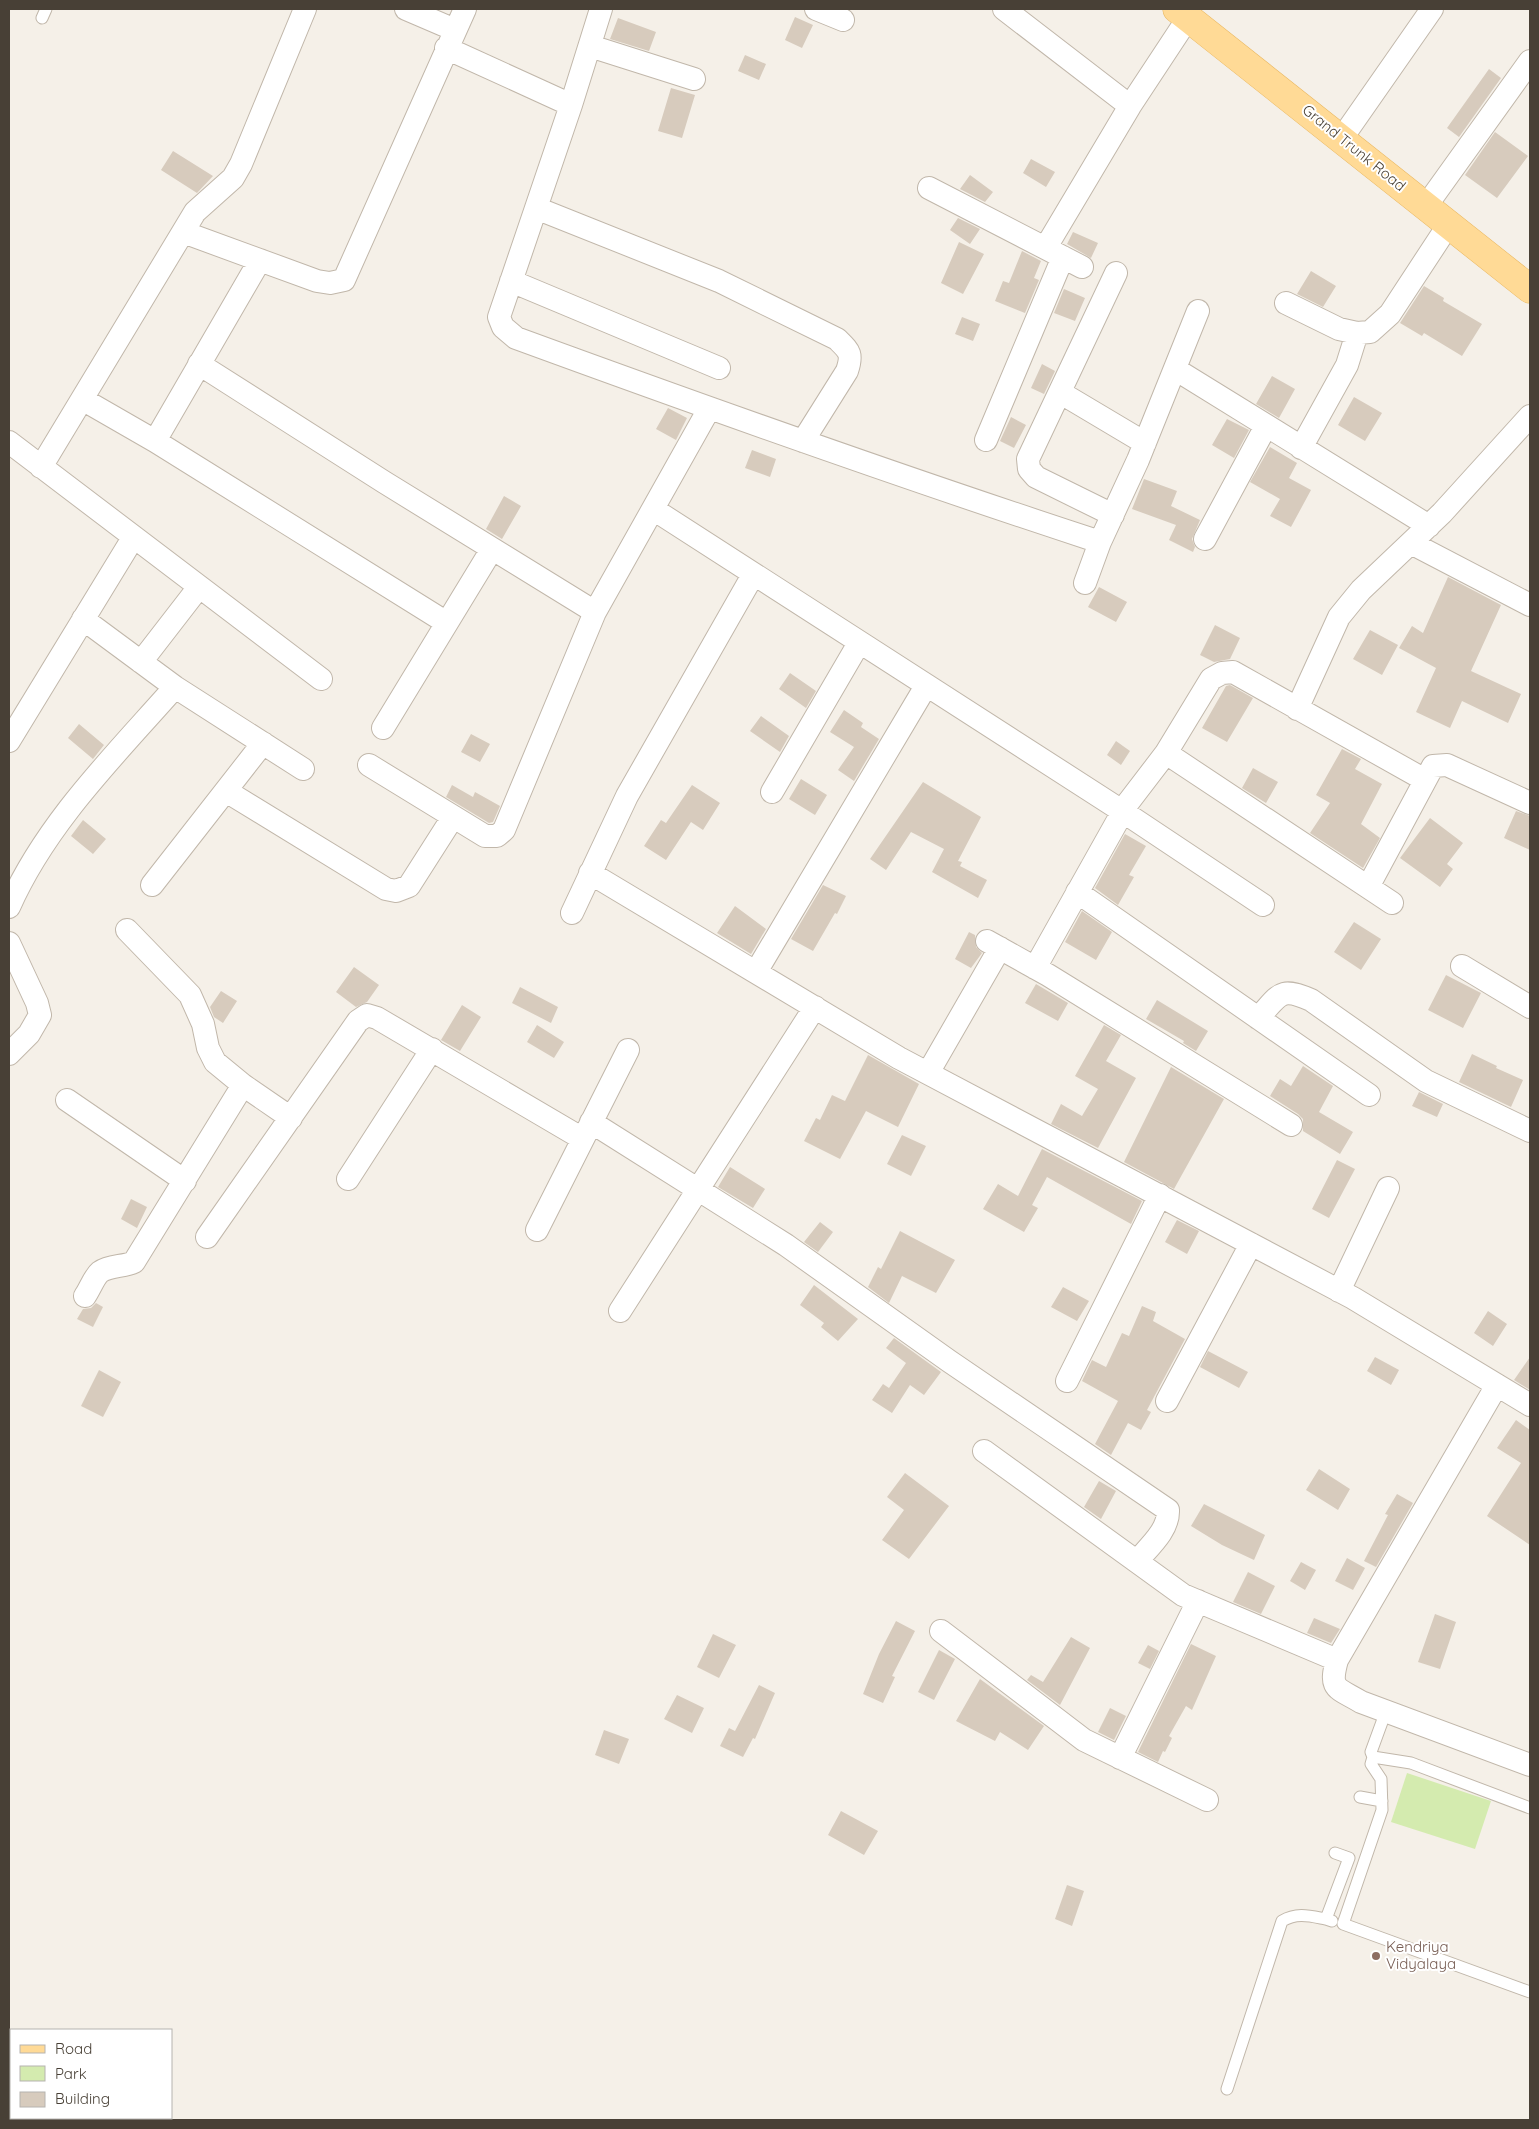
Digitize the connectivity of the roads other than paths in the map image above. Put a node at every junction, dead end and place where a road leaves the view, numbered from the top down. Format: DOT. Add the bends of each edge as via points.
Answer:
graph roads {
  1 [pos="305,9"];
  2 [pos="406,9"];
  3 [pos="465,9"];
  4 [pos="601,9"];
  5 [pos="816,9"];
  6 [pos="1004,9"];
  7 [pos="1432,9"];
  8 [pos="1182,13"];
  9 [pos="843,20"];
  10 [pos="450,39"];
  11 [pos="590,46"];
  12 [pos="1530,61"];
  13 [pos="694,79"];
  14 [pos="571,105"];
  15 [pos="1130,106"];
  16 [pos="1342,138"];
  17 [pos="929,188"];
  18 [pos="1426,206"];
  19 [pos="536,208"];
  20 [pos="1448,224"];
  21 [pos="182,232"];
  22 [pos="1064,257"];
  23 [pos="260,260"];
  24 [pos="1116,273"];
  25 [pos="511,281"];
  26 [pos="1530,289"];
  27 [pos="1286,303"];
  28 [pos="1198,311"];
  29 [pos="1357,333"];
  30 [pos="199,364"];
  31 [pos="719,368"];
  32 [pos="1175,369"];
  33 [pos="1061,394"];
  34 [pos="82,399"];
  35 [pos="709,409"];
  36 [pos="1530,416"];
  37 [pos="1266,426"];
  38 [pos="986,440"];
  39 [pos="154,441"];
  40 [pos="803,441"];
  41 [pos="9,442"];
  42 [pos="1145,443"];
  43 [pos="1301,448"];
  44 [pos="41,467"];
  45 [pos="653,509"];
  46 [pos="1113,514"];
  47 [pos="1428,526"];
  48 [pos="133,538"];
  49 [pos="1205,540"];
  50 [pos="1100,542"];
  51 [pos="1411,543"];
  52 [pos="492,548"];
  53 [pos="753,575"];
  54 [pos="1085,583"];
  55 [pos="198,587"];
  56 [pos="1530,605"];
  57 [pos="595,612"];
  58 [pos="82,619"];
  59 [pos="447,622"];
  60 [pos="859,642"];
  61 [pos="141,662"];
  62 [pos="321,679"];
  63 [pos="175,686"];
  64 [pos="926,686"];
  65 [pos="1297,708"];
  66 [pos="384,728"];
  67 [pos="9,741"];
  68 [pos="263,744"];
  69 [pos="1166,753"];
  70 [pos="369,765"];
  71 [pos="303,769"];
  72 [pos="1425,780"];
  73 [pos="226,791"];
  74 [pos="772,792"];
  75 [pos="1530,803"];
  76 [pos="1122,811"];
  77 [pos="453,817"];
  78 [pos="590,874"];
  79 [pos="152,885"];
  80 [pos="1368,887"];
  81 [pos="1077,892"];
  82 [pos="1392,902"];
  83 [pos="1262,905"];
  84 [pos="9,907"];
  85 [pos="572,913"];
  86 [pos="127,930"];
  87 [pos="9,943"];
  88 [pos="1462,966"];
  89 [pos="1035,968"];
  90 [pos="756,972"];
  91 [pos="815,1007"];
  92 [pos="1530,1007"];
  93 [pos="1258,1018"];
  94 [pos="432,1049"];
  95 [pos="628,1050"];
  96 [pos="9,1054"];
  97 [pos="928,1073"];
  98 [pos="243,1085"];
  99 [pos="1369,1095"];
  100 [pos="67,1100"];
  101 [pos="291,1118"];
  102 [pos="1291,1125"];
  103 [pos="1528,1125"];
  104 [pos="587,1130"];
  105 [pos="348,1178"];
  106 [pos="185,1181"];
  107 [pos="1388,1188"];
  108 [pos="697,1189"];
  109 [pos="1160,1196"];
  110 [pos="537,1230"];
  111 [pos="207,1237"];
  112 [pos="1251,1244"];
  113 [pos="1339,1291"];
  114 [pos="86,1296"];
  115 [pos="620,1311"];
  116 [pos="1067,1381"];
  117 [pos="1497,1385"];
  118 [pos="1166,1401"];
  119 [pos="1530,1405"];
  120 [pos="984,1451"];
  121 [pos="1137,1561"];
  122 [pos="1198,1601"];
  123 [pos="941,1632"];
  124 [pos="1337,1660"];
  125 [pos="1386,1712"];
  126 [pos="1373,1757"];
  127 [pos="1120,1758"];
  128 [pos="1530,1765"];
  129 [pos="1360,1797"];
  130 [pos="1207,1800"];
  131 [pos="1382,1801"];
  132 [pos="1530,1808"];
  133 [pos="1335,1853"];
  134 [pos="1326,1919"];
  135 [pos="1343,1924"];
  136 [pos="1530,1992"];
  137 [pos="1227,2089"];
  1 -- 21 [label="street" via="241,164 233,178 195,212"];
  2 -- 10 [label="street"];
  3 -- 10 [label="street"];
  4 -- 11 [label="street"];
  5 -- 9 [label="street"];
  6 -- 15 [label="street"];
  7 -- 16 [label="street"];
  8 -- 15 [label="street"];
  8 -- 16 [label="main road, Grand Trunk Road"];
  10 -- 14 [label="street"];
  10 -- 23 [label="street" via="344,280 317,281"];
  11 -- 13 [label="street"];
  11 -- 14 [label="street"];
  12 -- 18 [label="street"];
  14 -- 19 [label="street"];
  15 -- 22 [label="street"];
  16 -- 18 [label="main road, Grand Trunk Road"];
  17 -- 22 [label="street"];
  18 -- 20 [label="main road, Grand Trunk Road"];
  19 -- 25 [label="street"];
  19 -- 40 [label="street" via="719,281 837,339 851,359 847,371"];
  20 -- 26 [label="main road, Grand Trunk Road"];
  20 -- 29 [label="street" via="1390,314 1370,332"];
  21 -- 23 [label="street"];
  21 -- 34 [label="street"];
  22 -- 38 [label="street"];
  23 -- 30 [label="street"];
  24 -- 33 [label="street"];
  25 -- 31 [label="street"];
  25 -- 35 [label="street" via="499,317 503,328 516,338"];
  27 -- 29 [label="street" via="1339,329"];
  28 -- 32 [label="street"];
  29 -- 43 [label="street" via="1347,365"];
  30 -- 39 [label="street"];
  30 -- 52 [label="street"];
  32 -- 37 [label="street"];
  32 -- 42 [label="street"];
  33 -- 42 [label="street"];
  33 -- 46 [label="street" via="1028,459 1029,469 1036,477"];
  34 -- 39 [label="street"];
  34 -- 44 [label="street"];
  35 -- 40 [label="street"];
  35 -- 45 [label="street"];
  36 -- 47 [label="street"];
  37 -- 43 [label="street"];
  37 -- 49 [label="street"];
  39 -- 59 [label="street"];
  40 -- 50 [label="street"];
  41 -- 44 [label="street"];
  42 -- 46 [label="street"];
  43 -- 47 [label="street"];
  44 -- 48 [label="street"];
  45 -- 53 [label="street"];
  45 -- 57 [label="street"];
  46 -- 50 [label="street"];
  47 -- 51 [label="street"];
  48 -- 55 [label="street"];
  48 -- 58 [label="street"];
  50 -- 54 [label="street"];
  51 -- 56 [label="street"];
  51 -- 65 [label="street" via="1361,590 1339,617"];
  52 -- 57 [label="street"];
  52 -- 59 [label="street"];
  53 -- 60 [label="street"];
  53 -- 78 [label="street" via="627,796"];
  55 -- 61 [label="street"];
  55 -- 62 [label="street"];
  57 -- 77 [label="street" via="504,830 497,836 485,836"];
  58 -- 61 [label="street"];
  58 -- 67 [label="street"];
  59 -- 66 [label="street"];
  60 -- 64 [label="street"];
  60 -- 74 [label="street"];
  61 -- 63 [label="street"];
  63 -- 68 [label="street"];
  63 -- 84 [label="street" via="73,804 20,881"];
  64 -- 76 [label="street"];
  64 -- 90 [label="street"];
  65 -- 69 [label="street" via="1233,672 1222,673 1211,679"];
  65 -- 72 [label="street"];
  68 -- 71 [label="street"];
  68 -- 73 [label="street"];
  69 -- 76 [label="street"];
  69 -- 80 [label="street"];
  70 -- 77 [label="street"];
  72 -- 75 [label="street" via="1433,766 1447,765"];
  72 -- 80 [label="street"];
  73 -- 77 [label="street" via="396,891 409,886"];
  73 -- 79 [label="street"];
  76 -- 81 [label="street"];
  76 -- 83 [label="street"];
  78 -- 85 [label="street"];
  78 -- 90 [label="street"];
  80 -- 82 [label="street"];
  81 -- 89 [label="street"];
  81 -- 93 [label="street"];
  86 -- 98 [label="street" via="190,995 215,1062"];
  87 -- 96 [label="street" via="40,1015 29,1034"];
  88 -- 92 [label="street"];
  89 -- 97 [label="street" via="993,945"];
  89 -- 102 [label="street"];
  90 -- 91 [label="street"];
  91 -- 97 [label="street"];
  91 -- 108 [label="street"];
  93 -- 99 [label="street"];
  93 -- 103 [label="street" via="1281,994 1293,992 1311,1000 1426,1082"];
  94 -- 101 [label="street" via="367,1015 358,1020"];
  94 -- 104 [label="street"];
  94 -- 105 [label="street"];
  95 -- 104 [label="street"];
  97 -- 109 [label="street"];
  98 -- 101 [label="street"];
  98 -- 106 [label="street"];
  100 -- 106 [label="street"];
  101 -- 111 [label="street"];
  104 -- 108 [label="street"];
  104 -- 110 [label="street"];
  106 -- 114 [label="street" via="134,1262 99,1272"];
  107 -- 113 [label="street"];
  108 -- 115 [label="street"];
  108 -- 121 [label="street" via="786,1245 1168,1510 1169,1519"];
  109 -- 112 [label="street"];
  109 -- 116 [label="street"];
  112 -- 113 [label="street"];
  112 -- 118 [label="street"];
  113 -- 117 [label="street"];
  117 -- 119 [label="street"];
  117 -- 124 [label="street"];
  120 -- 121 [label="street"];
  121 -- 122 [label="street" via="1183,1595"];
  122 -- 124 [label="street"];
  122 -- 127 [label="street"];
  123 -- 127 [label="street" via="1084,1740"];
  124 -- 125 [label="street" via="1332,1679 1335,1686"];
  125 -- 126 [label="lane" via="1371,1752"];
  125 -- 128 [label="street"];
  126 -- 131 [label="lane" via="1371,1764 1381,1779"];
  126 -- 132 [label="lane" via="1411,1763"];
  127 -- 130 [label="street"];
  129 -- 131 [label="lane"];
  131 -- 135 [label="lane" via="1382,1810"];
  133 -- 134 [label="lane" via="1349,1858"];
  134 -- 135 [label="lane"];
  134 -- 137 [label="lane" via="1301,1915 1282,1921"];
  135 -- 136 [label="lane"];
}
